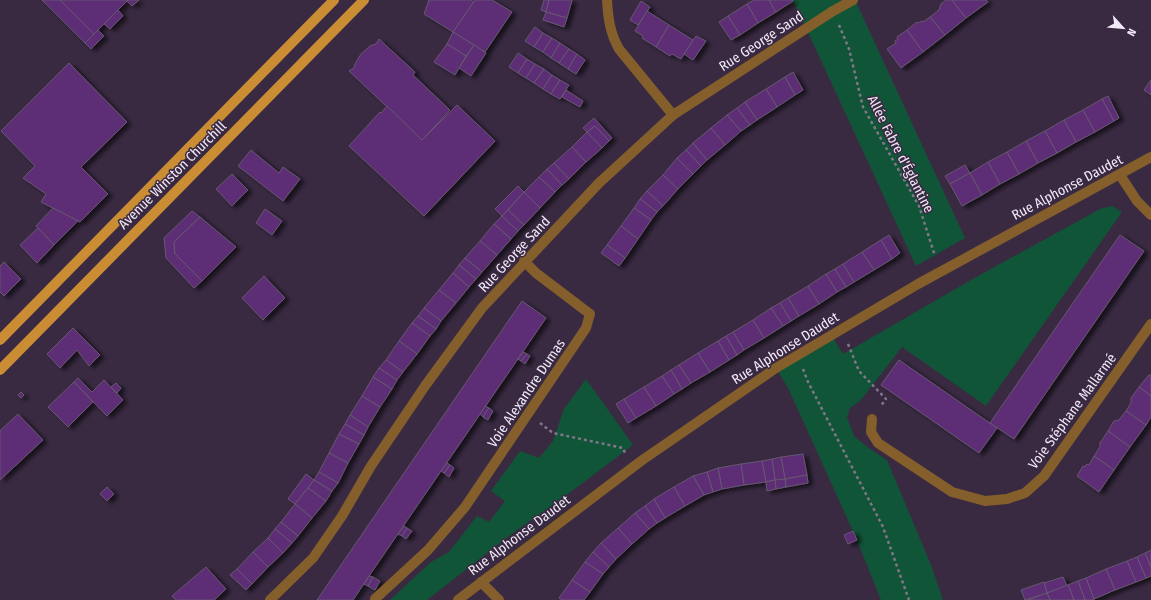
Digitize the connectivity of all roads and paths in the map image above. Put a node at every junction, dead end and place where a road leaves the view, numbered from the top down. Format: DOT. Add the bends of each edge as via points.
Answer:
graph roads {
  1 [pos="334,0"];
  2 [pos="364,0"];
  3 [pos="607,0"];
  4 [pos="853,0"];
  5 [pos="833,11"];
  6 [pos="673,115"];
  7 [pos="1151,157"];
  8 [pos="1120,175"];
  9 [pos="1151,215"];
  10 [pos="524,261"];
  11 [pos="940,272"];
  12 [pos="1151,324"];
  13 [pos="842,329"];
  14 [pos="0,340"];
  15 [pos="798,356"];
  16 [pos="0,370"];
  17 [pos="529,415"];
  18 [pos="872,418"];
  19 [pos="623,448"];
  20 [pos="481,582"];
  21 [pos="376,599"];
  22 [pos="270,600"];
  23 [pos="458,600"];
  24 [pos="499,600"];
  25 [pos="909,600"];
  1 -- 14 [label="main road, Avenue Winston Churchill"];
  2 -- 16 [label="main road, Avenue Winston Churchill"];
  3 -- 6 [label="street" via="609,23 619,49"];
  4 -- 5 [label="street, Rue George Sand"];
  5 -- 6 [label="street, Rue George Sand"];
  5 -- 11 [label="path, Allée Fabre d'Églantine" via="849,49 863,107 919,206"];
  6 -- 10 [label="street, Rue George Sand" via="599,183"];
  7 -- 8 [label="street, Rue Alphonse Daudet"];
  8 -- 9 [label="street" via="1137,201"];
  8 -- 11 [label="street, Rue Alphonse Daudet"];
  10 -- 17 [label="street, Voie Alexandre Dumas" via="590,314 586,328"];
  10 -- 22 [label="street, Rue George Sand" via="482,308 424,386 313,558"];
  11 -- 13 [label="street, Rue Alphonse Daudet"];
  12 -- 18 [label="street, Voie Stéphane Mallarmé" via="1044,476 1025,493 985,501 952,492 878,443 871,432"];
  13 -- 15 [label="street, Rue Alphonse Daudet"];
  13 -- 18 [label="path" via="860,370 886,399"];
  15 -- 20 [label="street, Rue Alphonse Daudet" via="776,368 641,461"];
  15 -- 25 [label="path" via="808,382 884,527"];
  17 -- 19 [label="path" via="553,433"];
  17 -- 21 [label="street, Voie Alexandre Dumas" via="465,507 428,550"];
  20 -- 23 [label="street, Rue Alphonse Daudet"];
  20 -- 24 [label="street"];
}
